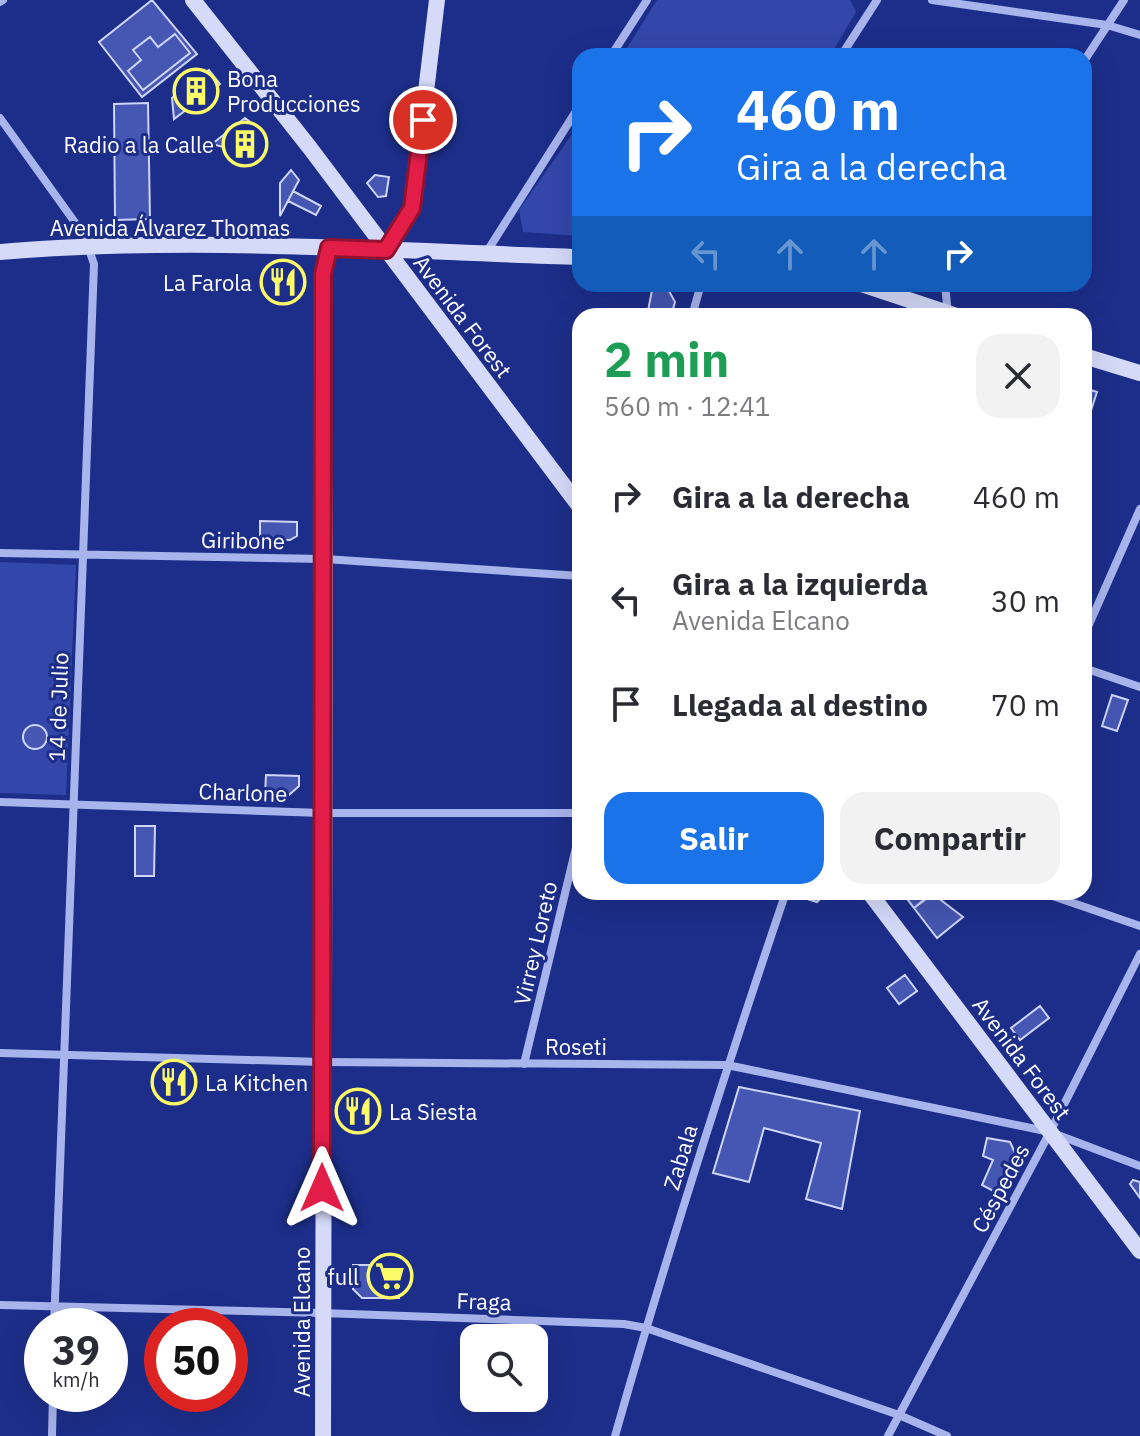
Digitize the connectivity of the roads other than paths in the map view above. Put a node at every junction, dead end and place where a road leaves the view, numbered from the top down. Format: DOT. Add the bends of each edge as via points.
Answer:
graph roads {
  1 [pos="193,0"];
  2 [pos="437,0"];
  3 [pos="647,0"];
  4 [pos="877,0"];
  5 [pos="932,0"];
  6 [pos="1124,0"];
  7 [pos="1107,25"];
  8 [pos="1140,35"];
  9 [pos="616,48"];
  10 [pos="846,48"];
  11 [pos="1092,48"];
  12 [pos="0,118"];
  13 [pos="572,118"];
  14 [pos="89,246"];
  15 [pos="329,248"];
  16 [pos="386,250"];
  17 [pos="0,252"];
  18 [pos="485,254"];
  19 [pos="572,257"];
  20 [pos="884,292"];
  21 [pos="931,308"];
  22 [pos="1092,358"];
  23 [pos="1140,373"];
  24 [pos="572,496"];
  25 [pos="1140,509"];
  26 [pos="0,553"];
  27 [pos="82,556"];
  28 [pos="325,559"];
  29 [pos="572,575"];
  30 [pos="1092,618"];
  31 [pos="1092,671"];
  32 [pos="1140,687"];
  33 [pos="0,802"];
  34 [pos="72,805"];
  35 [pos="323,813"];
  36 [pos="572,813"];
  37 [pos="572,864"];
  38 [pos="783,900"];
  39 [pos="875,900"];
  40 [pos="1064,900"];
  41 [pos="1140,926"];
  42 [pos="1140,954"];
  43 [pos="0,1053"];
  44 [pos="63,1054"];
  45 [pos="323,1062"];
  46 [pos="524,1064"];
  47 [pos="727,1065"];
  48 [pos="1050,1132"];
  49 [pos="1140,1166"];
  50 [pos="1140,1251"];
  51 [pos="0,1305"];
  52 [pos="54,1308"];
  53 [pos="128,1309"];
  54 [pos="322,1313"];
  55 [pos="646,1328"];
  56 [pos="53,1412"];
  57 [pos="899,1415"];
  58 [pos="52,1436"];
  59 [pos="323,1436"];
  60 [pos="615,1436"];
  61 [pos="888,1436"];
  62 [pos="947,1436"];
  1 -- 16 [label="main road, Avenida Forest"];
  2 -- 16 [label="main road" via="412,208"];
  3 -- 9 [label="street"];
  4 -- 10 [label="street"];
  5 -- 7 [label="street"];
  6 -- 7 [label="street"];
  7 -- 8 [label="street"];
  7 -- 11 [label="street"];
  12 -- 14 [label="street, 14 de Julio"];
  13 -- 18 [label="street"];
  14 -- 15 [label="main road, Avenida Álvarez Thomas"];
  14 -- 17 [label="main road, Avenida Álvarez Thomas"];
  14 -- 27 [label="street, 14 de Julio" via="94,264"];
  15 -- 16 [label="main road, Avenida Álvarez Thomas"];
  15 -- 28 [label="main road, Avenida Elcano" via="322,283"];
  16 -- 18 [label="main road, Avenida Álvarez Thomas"];
  16 -- 24 [label="main road, Avenida Forest"];
  18 -- 19 [label="main road, Avenida Álvarez Thomas"];
  20 -- 21 [label="main road"];
  22 -- 23 [label="main road"];
  25 -- 30 [label="street"];
  26 -- 27 [label="street, Giribone"];
  27 -- 28 [label="street, Giribone"];
  27 -- 34 [label="street, 14 de Julio"];
  28 -- 29 [label="street, Giribone"];
  28 -- 35 [label="main road, Avenida Elcano"];
  31 -- 32 [label="street"];
  33 -- 34 [label="street, Charlone"];
  34 -- 35 [label="street, Charlone"];
  34 -- 44 [label="street, 14 de Julio"];
  35 -- 36 [label="street, Charlone"];
  35 -- 45 [label="main road, Avenida Elcano"];
  37 -- 46 [label="street, Virrey Loreto"];
  38 -- 47 [label="street, Zabala"];
  39 -- 48 [label="main road, Avenida Forest"];
  40 -- 41 [label="street"];
  42 -- 48 [label="street, Céspedes"];
  43 -- 44 [label="street, Roseti"];
  44 -- 45 [label="street, Roseti"];
  44 -- 52 [label="street, 14 de Julio"];
  45 -- 46 [label="street, Roseti"];
  45 -- 54 [label="main road, Avenida Elcano"];
  46 -- 47 [label="street, Roseti"];
  47 -- 48 [label="street, Roseti"];
  47 -- 55 [label="street, Zabala"];
  48 -- 49 [label="street, Roseti"];
  48 -- 50 [label="main road, Avenida Forest"];
  48 -- 57 [label="street, Céspedes"];
  51 -- 52 [label="street, Fraga"];
  53 -- 54 [label="street, Fraga"];
  54 -- 55 [label="street, Fraga"];
  54 -- 59 [label="main road, Avenida Elcano"];
  55 -- 57 [label="street, Fraga"];
  55 -- 60 [label="street, Zabala"];
  56 -- 58 [label="street"];
  57 -- 61 [label="street, Céspedes"];
  57 -- 62 [label="street, Fraga"];
}
